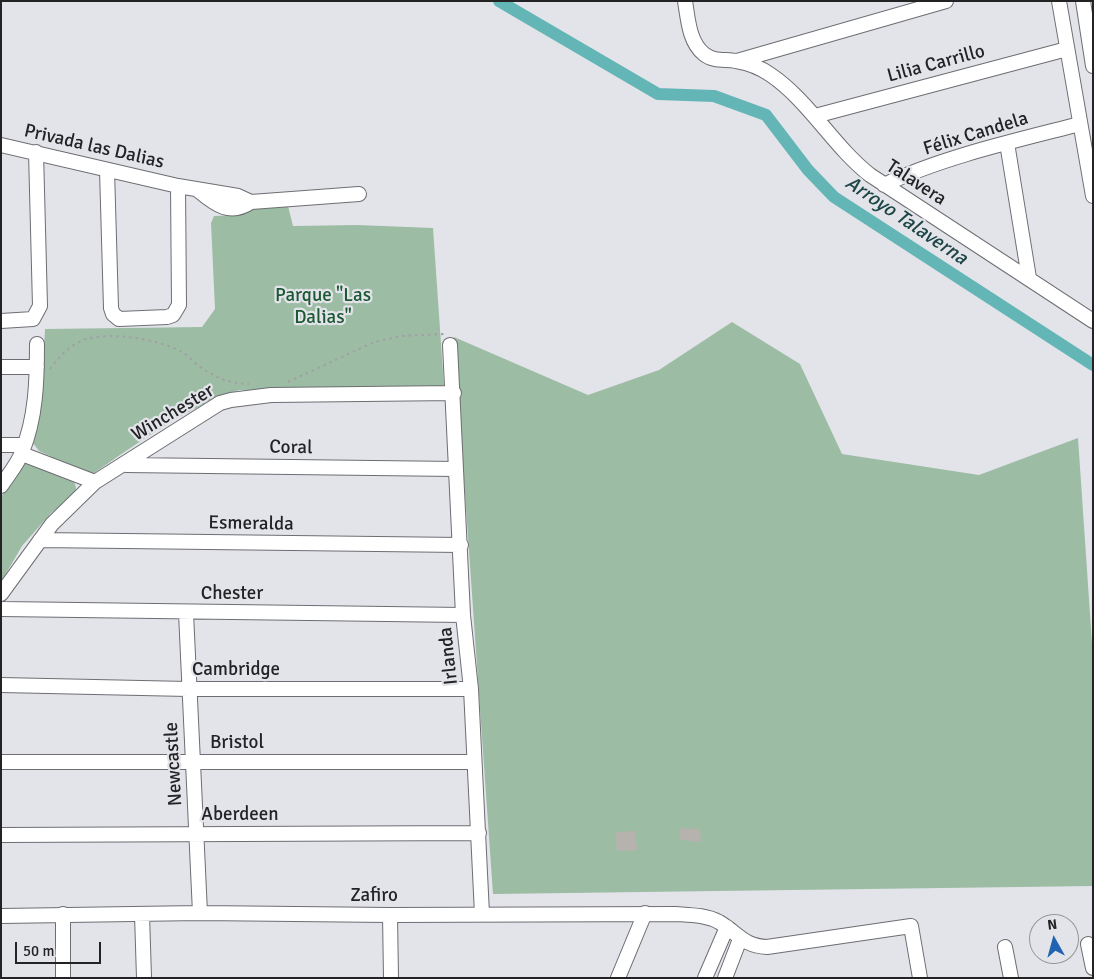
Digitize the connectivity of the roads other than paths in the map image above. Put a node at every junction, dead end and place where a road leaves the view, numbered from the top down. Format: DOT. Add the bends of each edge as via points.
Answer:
graph roads {
  1 [pos="685,1"];
  2 [pos="946,1"];
  3 [pos="1059,1"];
  4 [pos="1083,1"];
  5 [pos="1068,49"];
  6 [pos="736,61"];
  7 [pos="1093,66"];
  8 [pos="815,116"];
  9 [pos="1080,124"];
  10 [pos="1007,143"];
  11 [pos="1,145"];
  12 [pos="36,152"];
  13 [pos="107,170"];
  14 [pos="884,185"];
  15 [pos="178,186"];
  16 [pos="359,194"];
  17 [pos="1093,196"];
  18 [pos="1028,278"];
  19 [pos="1,321"];
  20 [pos="1093,321"];
  21 [pos="37,344"];
  22 [pos="450,344"];
  23 [pos="1,367"];
  24 [pos="37,367"];
  25 [pos="454,393"];
  26 [pos="1,445"];
  27 [pos="23,449"];
  28 [pos="126,465"];
  29 [pos="456,469"];
  30 [pos="95,482"];
  31 [pos="1,486"];
  32 [pos="40,540"];
  33 [pos="461,545"];
  34 [pos="1,594"];
  35 [pos="1,609"];
  36 [pos="186,613"];
  37 [pos="463,615"];
  38 [pos="1,685"];
  39 [pos="188,689"];
  40 [pos="471,689"];
  41 [pos="1,762"];
  42 [pos="194,762"];
  43 [pos="474,762"];
  44 [pos="478,833"];
  45 [pos="196,834"];
  46 [pos="1,835"];
  47 [pos="200,913"];
  48 [pos="645,913"];
  49 [pos="63,914"];
  50 [pos="142,914"];
  51 [pos="482,914"];
  52 [pos="390,915"];
  53 [pos="1,916"];
  54 [pos="727,928"];
  55 [pos="740,939"];
  56 [pos="1088,944"];
  57 [pos="1005,947"];
  58 [pos="1093,968"];
  59 [pos="63,978"];
  60 [pos="144,978"];
  61 [pos="391,978"];
  62 [pos="618,978"];
  63 [pos="705,978"];
  64 [pos="725,978"];
  65 [pos="920,978"];
  66 [pos="1011,978"];
  1 -- 6 [label="street, Talavera" via="696,45 704,54 718,60"];
  2 -- 6 [label="street"];
  3 -- 5 [label="street"];
  4 -- 7 [label="street"];
  5 -- 8 [label="street, Lilia Carrillo"];
  5 -- 9 [label="street"];
  6 -- 8 [label="street, Talavera" via="772,75"];
  8 -- 14 [label="street, Talavera" via="851,160"];
  9 -- 10 [label="street, Félix Candela"];
  9 -- 17 [label="street"];
  10 -- 14 [label="street, Félix Candela" via="902,176"];
  10 -- 18 [label="street"];
  11 -- 12 [label="street, Privada las Dalias"];
  12 -- 13 [label="street, Privada las Dalias"];
  12 -- 19 [label="street" via="40,306 33,319"];
  13 -- 15 [label="street, Privada las Dalias"];
  13 -- 15 [label="street" via="111,308 119,318 167,317 173,315 179,305"];
  14 -- 18 [label="street, Talavera"];
  15 -- 16 [label="street, Privada las Dalias" via="238,196 251,202"];
  18 -- 20 [label="street, Talavera"];
  21 -- 24 [label="street"];
  22 -- 25 [label="street, Irlanda"];
  23 -- 24 [label="street"];
  24 -- 27 [label="street" via="36,390"];
  25 -- 28 [label="street, Winchester" via="271,396 231,400 208,409"];
  25 -- 29 [label="street, Irlanda"];
  26 -- 27 [label="street"];
  27 -- 30 [label="street"];
  27 -- 31 [label="street"];
  28 -- 29 [label="street, Coral"];
  28 -- 30 [label="street, Winchester"];
  29 -- 33 [label="street, Irlanda"];
  30 -- 32 [label="street, Winchester" via="65,509"];
  32 -- 33 [label="street, Esmeralda"];
  32 -- 34 [label="street, Winchester"];
  33 -- 37 [label="street, Irlanda"];
  35 -- 36 [label="street, Chester"];
  36 -- 37 [label="street, Chester"];
  36 -- 39 [label="street, Newcastle"];
  37 -- 40 [label="street, Irlanda"];
  38 -- 39 [label="street, Cambridge"];
  39 -- 40 [label="street, Cambridge"];
  39 -- 42 [label="street, Newcastle"];
  40 -- 43 [label="street, Irlanda"];
  41 -- 42 [label="street, Bristol"];
  42 -- 43 [label="street, Bristol"];
  42 -- 45 [label="street, Newcastle"];
  43 -- 44 [label="street, Irlanda"];
  44 -- 45 [label="street, Aberdeen"];
  44 -- 51 [label="street, Irlanda"];
  45 -- 46 [label="street, Aberdeen"];
  45 -- 47 [label="street, Newcastle"];
  47 -- 50 [label="street, Zafiro"];
  47 -- 52 [label="street, Zafiro"];
  48 -- 51 [label="street, Zafiro"];
  48 -- 54 [label="street, Zafiro" via="698,916"];
  48 -- 62 [label="street"];
  49 -- 50 [label="street, Zafiro"];
  49 -- 53 [label="street, Zafiro"];
  49 -- 59 [label="street"];
  50 -- 60 [label="street"];
  51 -- 52 [label="street, Zafiro"];
  52 -- 61 [label="street"];
  54 -- 55 [label="street, Zafiro"];
  54 -- 63 [label="street"];
  55 -- 64 [label="street"];
  55 -- 65 [label="street" via="758,947 767,947 911,926"];
  56 -- 58 [label="street"];
  57 -- 66 [label="street"];
}
